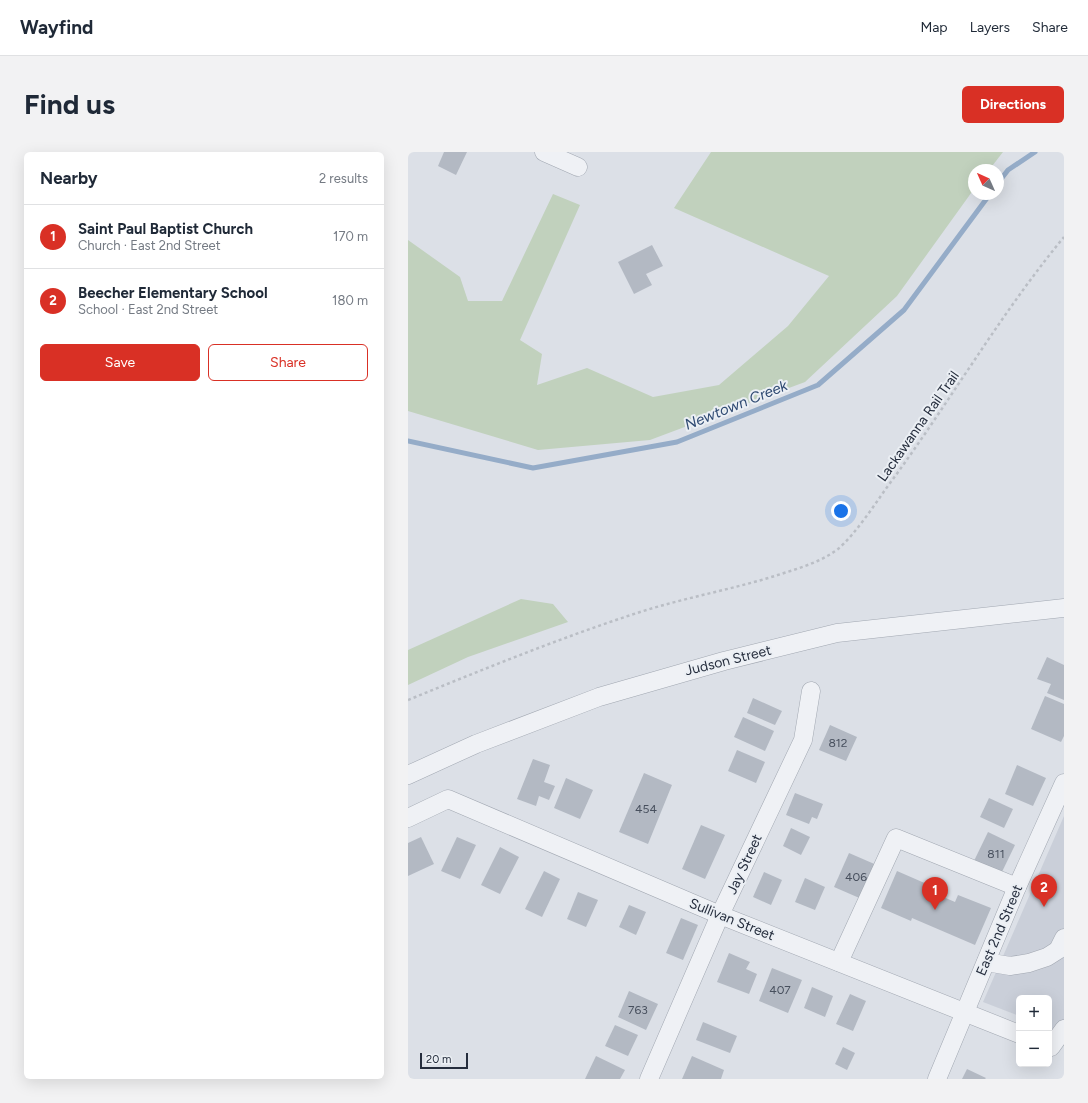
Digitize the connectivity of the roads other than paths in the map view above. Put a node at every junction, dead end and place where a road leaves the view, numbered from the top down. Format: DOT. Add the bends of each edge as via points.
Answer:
graph roads {
  1 [pos="544,152"];
  2 [pos="578,166"];
  3 [pos="1064,608"];
  4 [pos="811,691"];
  5 [pos="408,775"];
  6 [pos="1064,783"];
  7 [pos="408,818"];
  8 [pos="1017,887"];
  9 [pos="720,915"];
  10 [pos="1064,938"];
  11 [pos="840,962"];
  12 [pos="986,962"];
  13 [pos="965,1011"];
  14 [pos="1064,1029"];
  15 [pos="1016,1033"];
  16 [pos="1055,1048"];
  17 [pos="649,1079"];
  18 [pos="937,1079"];
  1 -- 2 [label="street"];
  3 -- 5 [label="street, Judson Street" via="837,633 724,661 599,697 476,744"];
  4 -- 9 [label="street, Jay Street" via="803,740"];
  6 -- 8 [label="street, East 2nd Street"];
  7 -- 9 [label="street, Sullivan Street" via="448,799"];
  8 -- 11 [label="street" via="896,838"];
  8 -- 12 [label="street, East 2nd Street"];
  9 -- 11 [label="street, Sullivan Street"];
  9 -- 17 [label="street, Jay Street"];
  10 -- 12 [label="street" via="1058,950 1029,963 1010,966"];
  11 -- 13 [label="street, Sullivan Street"];
  12 -- 13 [label="street, East 2nd Street"];
  13 -- 15 [label="street, Sullivan Street"];
  13 -- 18 [label="street, East 2nd Street"];
  14 -- 16 [label="street"];
}
